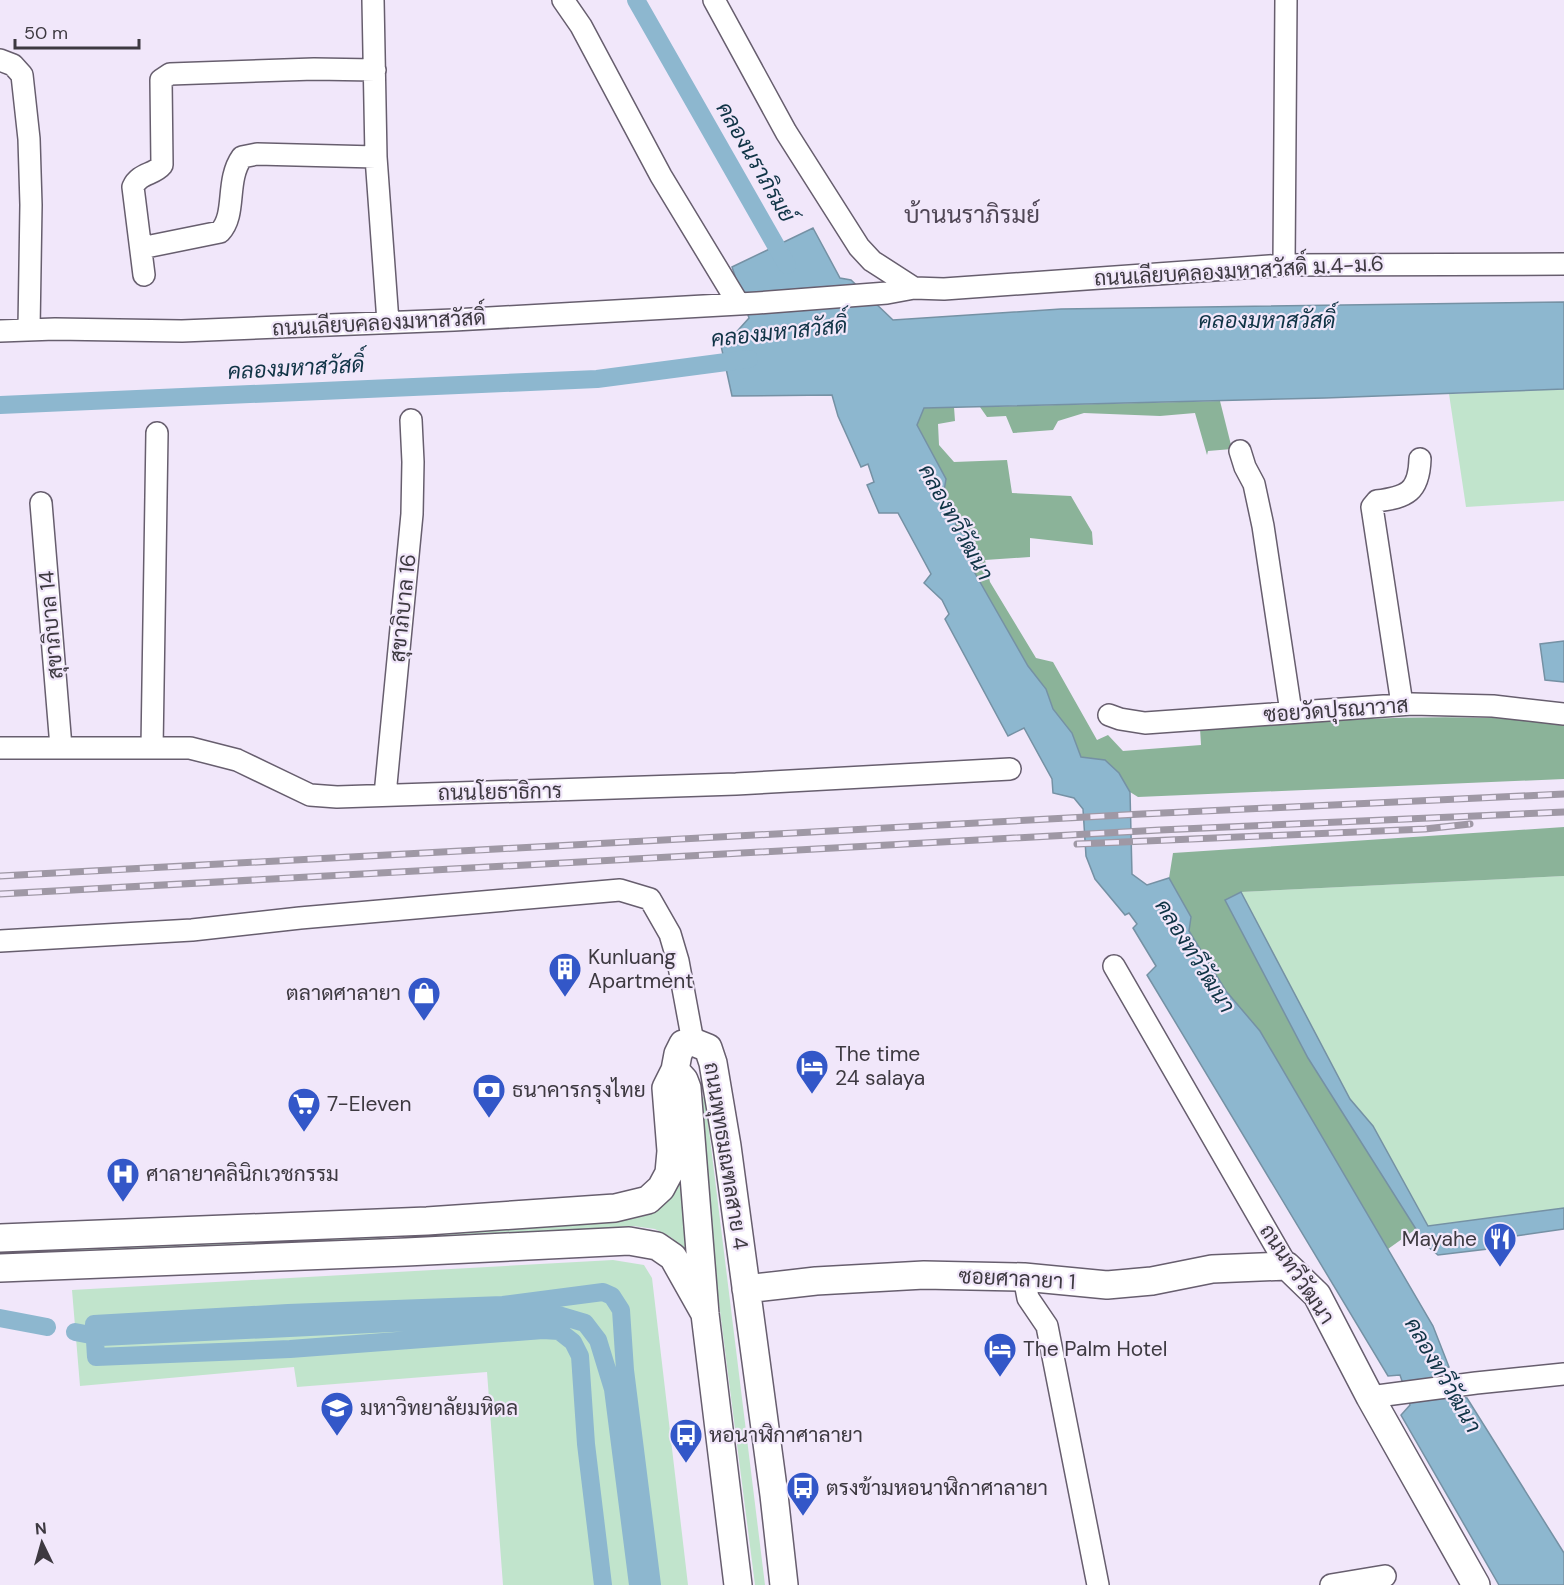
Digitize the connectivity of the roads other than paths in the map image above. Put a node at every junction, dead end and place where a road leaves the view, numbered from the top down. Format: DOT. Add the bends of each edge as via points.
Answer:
graph roads {
  1 [pos="373,0"];
  2 [pos="563,0"];
  3 [pos="714,0"];
  4 [pos="1286,0"];
  5 [pos="0,60"];
  6 [pos="375,70"];
  7 [pos="376,157"];
  8 [pos="141,248"];
  9 [pos="1564,264"];
  10 [pos="1284,265"];
  11 [pos="144,275"];
  12 [pos="914,288"];
  13 [pos="887,293"];
  14 [pos="747,303"];
  15 [pos="388,322"];
  16 [pos="29,329"];
  17 [pos="0,331"];
  18 [pos="411,420"];
  19 [pos="157,433"];
  20 [pos="1240,451"];
  21 [pos="1420,459"];
  22 [pos="41,503"];
  23 [pos="1402,704"];
  24 [pos="1292,712"];
  25 [pos="1564,714"];
  26 [pos="1109,715"];
  27 [pos="61,747"];
  28 [pos="0,748"];
  29 [pos="152,748"];
  30 [pos="1010,770"];
  31 [pos="385,795"];
  32 [pos="0,941"];
  33 [pos="1114,966"];
  34 [pos="693,1042"];
  35 [pos="675,1070"];
  36 [pos="404,1222"];
  37 [pos="0,1238"];
  38 [pos="406,1252"];
  39 [pos="1287,1266"];
  40 [pos="0,1269"];
  41 [pos="1024,1277"];
  42 [pos="746,1289"];
  43 [pos="705,1314"];
  44 [pos="1564,1374"];
  45 [pos="1379,1396"];
  46 [pos="1385,1576"];
  47 [pos="738,1585"];
  48 [pos="784,1585"];
  49 [pos="1098,1585"];
  50 [pos="1335,1585"];
  51 [pos="1476,1585"];
  1 -- 6 [label="street"];
  2 -- 14 [label="street" via="662,176"];
  3 -- 12 [label="street" via="786,132 859,247 872,261"];
  4 -- 10 [label="street"];
  5 -- 16 [label="street" via="13,65 22,75 32,204"];
  6 -- 7 [label="street"];
  6 -- 8 [label="street" via="314,69 162,77 162,165 133,186"];
  7 -- 8 [label="street" via="242,157 230,191 228,220 220,232"];
  7 -- 15 [label="street"];
  8 -- 11 [label="street"];
  9 -- 10 [label="street, ถนนเลียบคลองมหาสวัสดิ์ ม.4-ม.6"];
  10 -- 12 [label="street, ถนนเลียบคลองมหาสวัสดิ์ ม.4-ม.6"];
  12 -- 13 [label="street, ถนนเลียบคลองมหาสวัสดิ์ ม.4-ม.6"];
  13 -- 14 [label="street, ถนนเลียบคลองมหาสวัสดิ์"];
  14 -- 15 [label="street, ถนนเลียบคลองมหาสวัสดิ์"];
  15 -- 16 [label="street, ถนนเลียบคลองมหาสวัสดิ์" via="182,331"];
  16 -- 17 [label="street, ถนนเลียบคลองมหาสวัสดิ์"];
  18 -- 31 [label="street, สุขาภิบาล 16" via="412,514"];
  19 -- 29 [label="street"];
  20 -- 24 [label="street" via="1254,484 1263,526"];
  21 -- 23 [label="street" via="1418,478 1410,491 1400,498 1377,501 1372,507"];
  22 -- 27 [label="street, สุขาภิบาล 14"];
  23 -- 24 [label="street, ซอยวัดปุรณาวาส"];
  23 -- 25 [label="street, ซอยวัดปุรณาวาส" via="1493,706"];
  24 -- 26 [label="street, ซอยวัดปุรณาวาส" via="1145,723"];
  27 -- 28 [label="street, ถนนโยธาธิการ"];
  27 -- 29 [label="street, ถนนโยธาธิการ"];
  29 -- 31 [label="street, ถนนโยธาธิการ" via="190,748 237,760 310,795"];
  30 -- 31 [label="street, ถนนโยธาธิการ"];
  32 -- 34 [label="street" via="192,930 620,890 650,899 670,934"];
  33 -- 39 [label="street, ถนนทวีวัฒนา"];
  34 -- 35 [label="main road, ถนนพุทธมณฑลสาย 4" via="683,1044"];
  34 -- 42 [label="main road, ถนนพุทธมณฑลสาย 4" via="708,1048 713,1063"];
  35 -- 36 [label="main road" via="666,1088 669,1173 648,1200 615,1208"];
  35 -- 43 [label="main road, ถนนพุทธมณฑลสาย 4" via="687,1088"];
  36 -- 37 [label="main road"];
  36 -- 38 [label="street"];
  38 -- 40 [label="main road"];
  38 -- 43 [label="main road" via="629,1241 657,1246 673,1257"];
  39 -- 41 [label="main road, ซอยศาลายา 1" via="1212,1269 1107,1285"];
  39 -- 45 [label="main road, ถนนทวีวัฒนา" via="1317,1295"];
  41 -- 42 [label="main road, ซอยศาลายา 1" via="878,1276"];
  41 -- 49 [label="street" via="1028,1298 1047,1326"];
  42 -- 48 [label="main road, ถนนพุทธมณฑลสาย 4"];
  43 -- 47 [label="main road, ถนนพุทธมณฑลสาย 4"];
  44 -- 45 [label="street"];
  45 -- 51 [label="main road, ถนนทวีวัฒนา"];
  46 -- 50 [label="street"];
}
